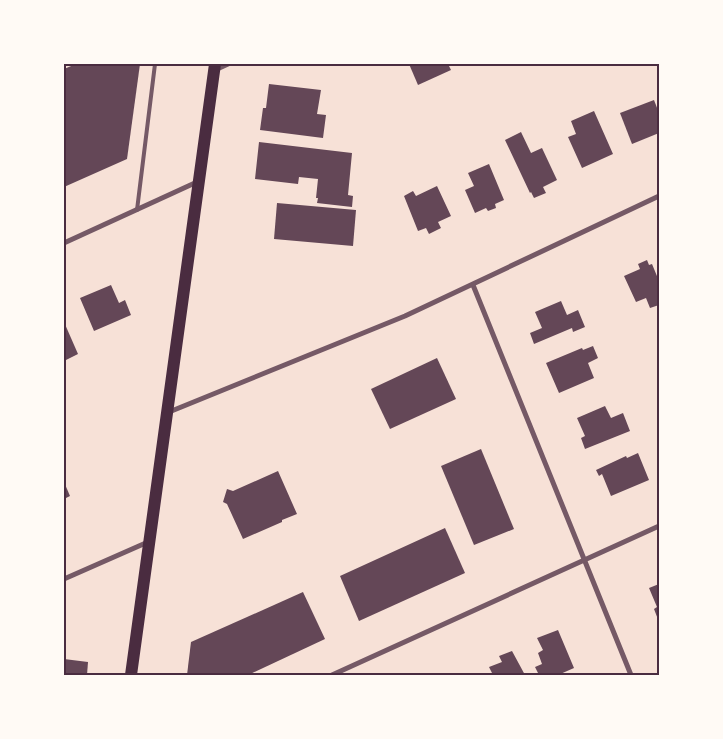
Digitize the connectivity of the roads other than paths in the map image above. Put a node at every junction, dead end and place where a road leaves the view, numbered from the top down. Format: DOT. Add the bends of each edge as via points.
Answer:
graph roads {
  1 [pos="155,64"];
  2 [pos="228,64"];
  3 [pos="215,67"];
  4 [pos="194,183"];
  5 [pos="659,196"];
  6 [pos="137,210"];
  7 [pos="64,243"];
  8 [pos="473,285"];
  9 [pos="166,413"];
  10 [pos="659,526"];
  11 [pos="149,541"];
  12 [pos="584,560"];
  13 [pos="64,579"];
  14 [pos="131,675"];
  15 [pos="332,675"];
  16 [pos="631,675"];
  1 -- 6 [label="lane"];
  2 -- 3 [label="street"];
  3 -- 4 [label="main road"];
  4 -- 6 [label="street"];
  4 -- 9 [label="main road"];
  5 -- 8 [label="street"];
  6 -- 7 [label="street"];
  8 -- 9 [label="street"];
  8 -- 12 [label="street"];
  9 -- 11 [label="main road"];
  10 -- 12 [label="street"];
  11 -- 13 [label="street"];
  11 -- 14 [label="main road"];
  12 -- 15 [label="street"];
  12 -- 16 [label="street"];
}
